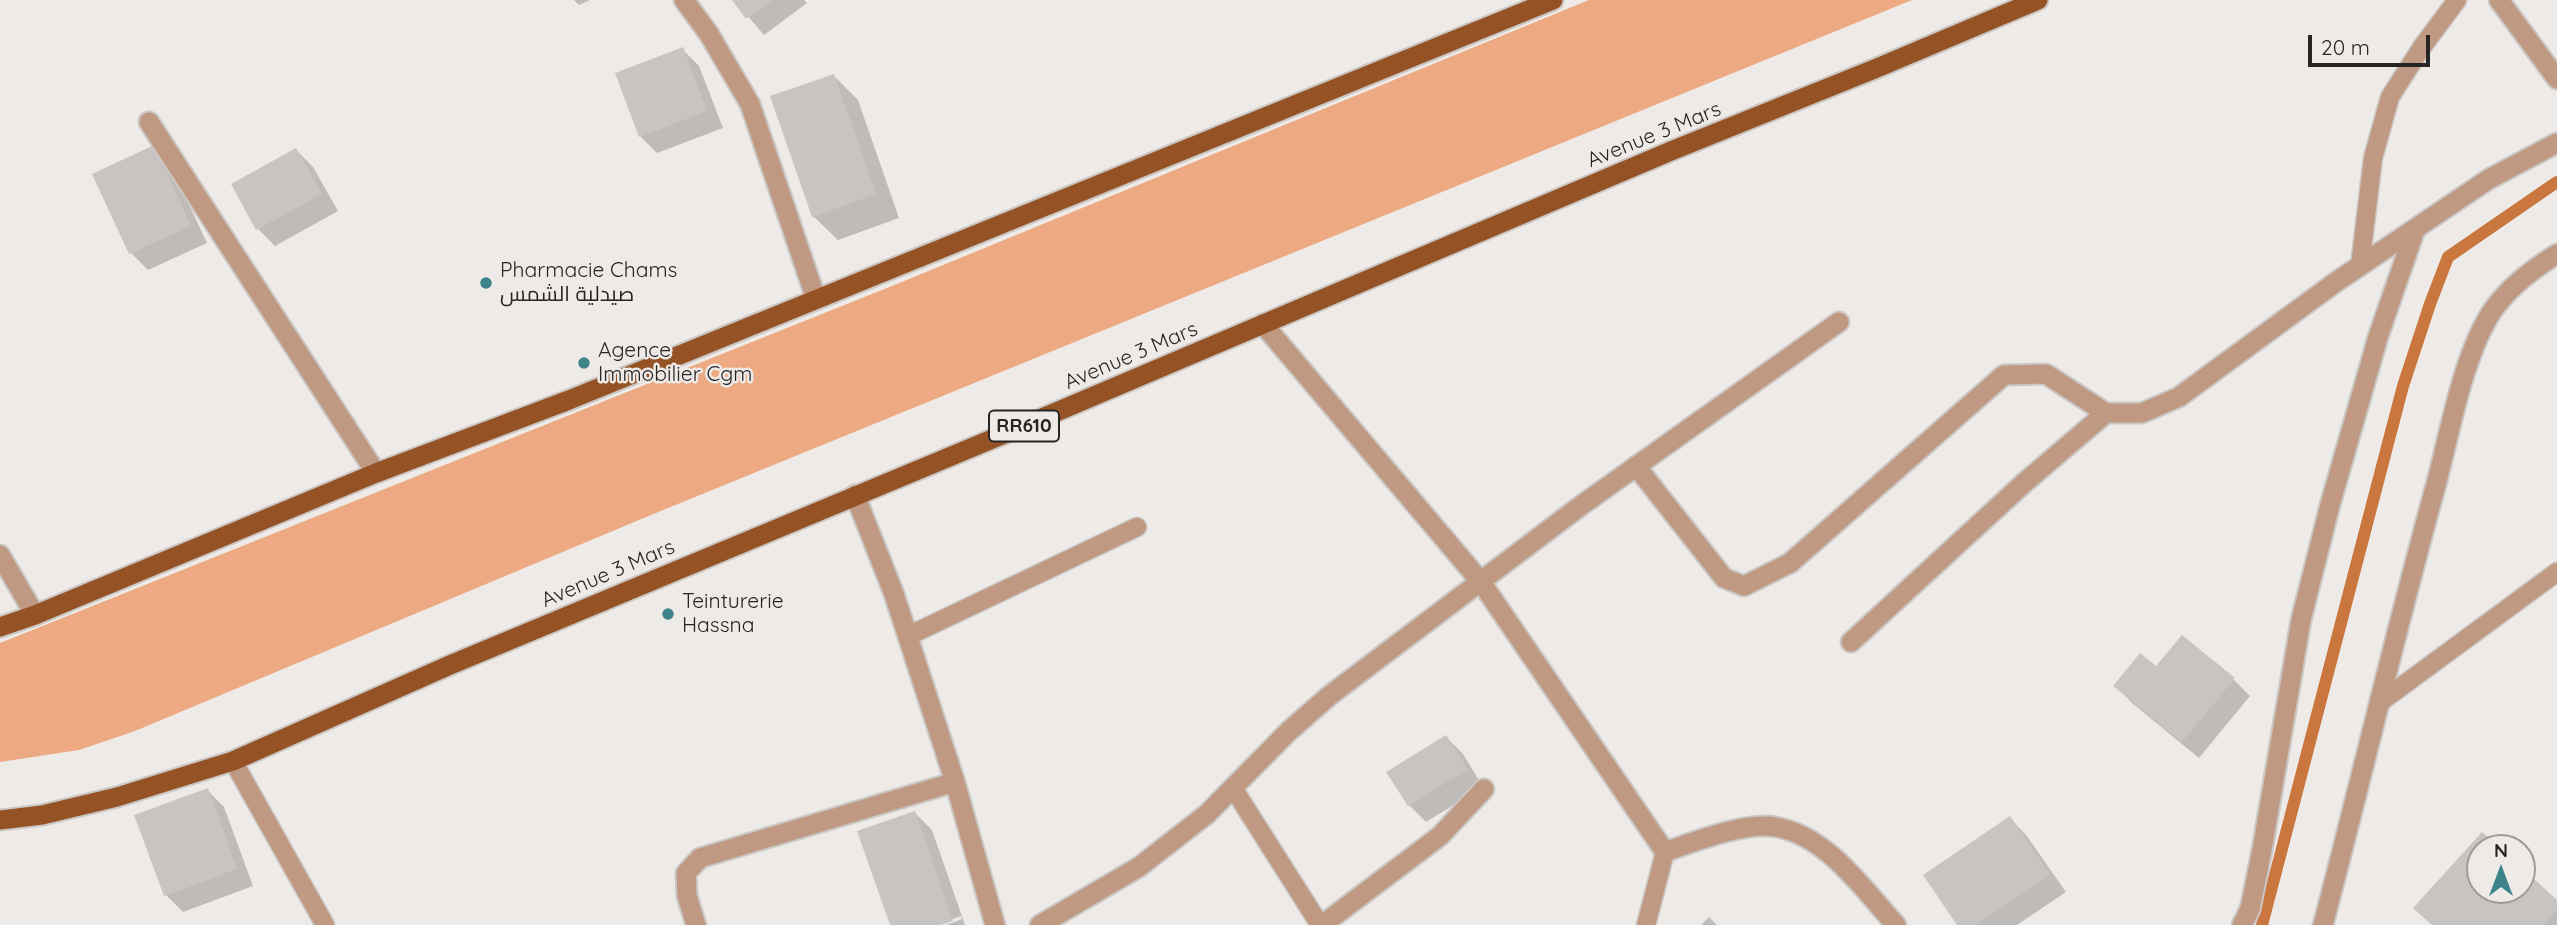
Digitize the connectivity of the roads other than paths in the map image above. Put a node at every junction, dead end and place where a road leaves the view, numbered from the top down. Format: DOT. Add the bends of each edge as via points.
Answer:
graph roads {
  1 [pos="684,0"];
  2 [pos="1553,0"];
  3 [pos="2039,0"];
  4 [pos="2457,0"];
  5 [pos="2499,0"];
  6 [pos="2557,79"];
  7 [pos="149,122"];
  8 [pos="2557,143"];
  9 [pos="2415,230"];
  10 [pos="2557,254"];
  11 [pos="2360,266"];
  12 [pos="816,299"];
  13 [pos="1839,322"];
  14 [pos="1264,324"];
  15 [pos="2106,413"];
  16 [pos="1636,466"];
  17 [pos="376,473"];
  18 [pos="855,495"];
  19 [pos="1136,527"];
  20 [pos="0,555"];
  21 [pos="2557,572"];
  22 [pos="1481,582"];
  23 [pos="35,615"];
  24 [pos="0,627"];
  25 [pos="908,636"];
  26 [pos="1851,642"];
  27 [pos="2379,703"];
  28 [pos="233,761"];
  29 [pos="955,782"];
  30 [pos="1233,788"];
  31 [pos="1484,789"];
  32 [pos="0,820"];
  33 [pos="1665,852"];
  34 [pos="325,925"];
  35 [pos="696,925"];
  36 [pos="995,925"];
  37 [pos="1040,925"];
  38 [pos="1321,925"];
  39 [pos="1646,925"];
  40 [pos="1896,925"];
  41 [pos="2242,925"];
  42 [pos="2323,925"];
  1 -- 12 [label="street" via="750,104"];
  2 -- 12 [label="main road"];
  3 -- 14 [label="main road, Avenue 3 Mars / RR610"];
  4 -- 11 [label="lane" via="2389,97 2373,158"];
  5 -- 6 [label="street"];
  7 -- 17 [label="street"];
  8 -- 9 [label="street" via="2489,178"];
  9 -- 11 [label="street"];
  9 -- 41 [label="street" via="2378,337 2301,620 2262,850 2250,909"];
  10 -- 27 [label="street" via="2510,290 2479,338 2462,385"];
  11 -- 15 [label="street" via="2179,397 2142,413"];
  12 -- 17 [label="main road"];
  13 -- 16 [label="street"];
  14 -- 18 [label="main road, Avenue 3 Mars / RR610"];
  14 -- 22 [label="street"];
  15 -- 16 [label="street" via="2046,374 2004,376 1790,563 1744,586 1724,578"];
  15 -- 26 [label="street"];
  16 -- 22 [label="street"];
  17 -- 23 [label="main road"];
  18 -- 25 [label="street"];
  18 -- 28 [label="main road, Avenue 3 Mars / RR610"];
  19 -- 25 [label="lane"];
  20 -- 23 [label="street"];
  21 -- 27 [label="lane"];
  22 -- 30 [label="street" via="1329,696"];
  22 -- 33 [label="street"];
  23 -- 24 [label="main road"];
  25 -- 29 [label="street"];
  27 -- 42 [label="street"];
  28 -- 32 [label="main road, Avenue 3 Mars / RR610" via="117,797"];
  28 -- 34 [label="lane"];
  29 -- 35 [label="street" via="699,858 686,873"];
  29 -- 36 [label="street"];
  30 -- 37 [label="street" via="1139,867"];
  30 -- 38 [label="lane"];
  31 -- 38 [label="street" via="1440,836"];
  33 -- 39 [label="lane"];
  33 -- 40 [label="street" via="1728,831 1774,826 1822,847"];
}
